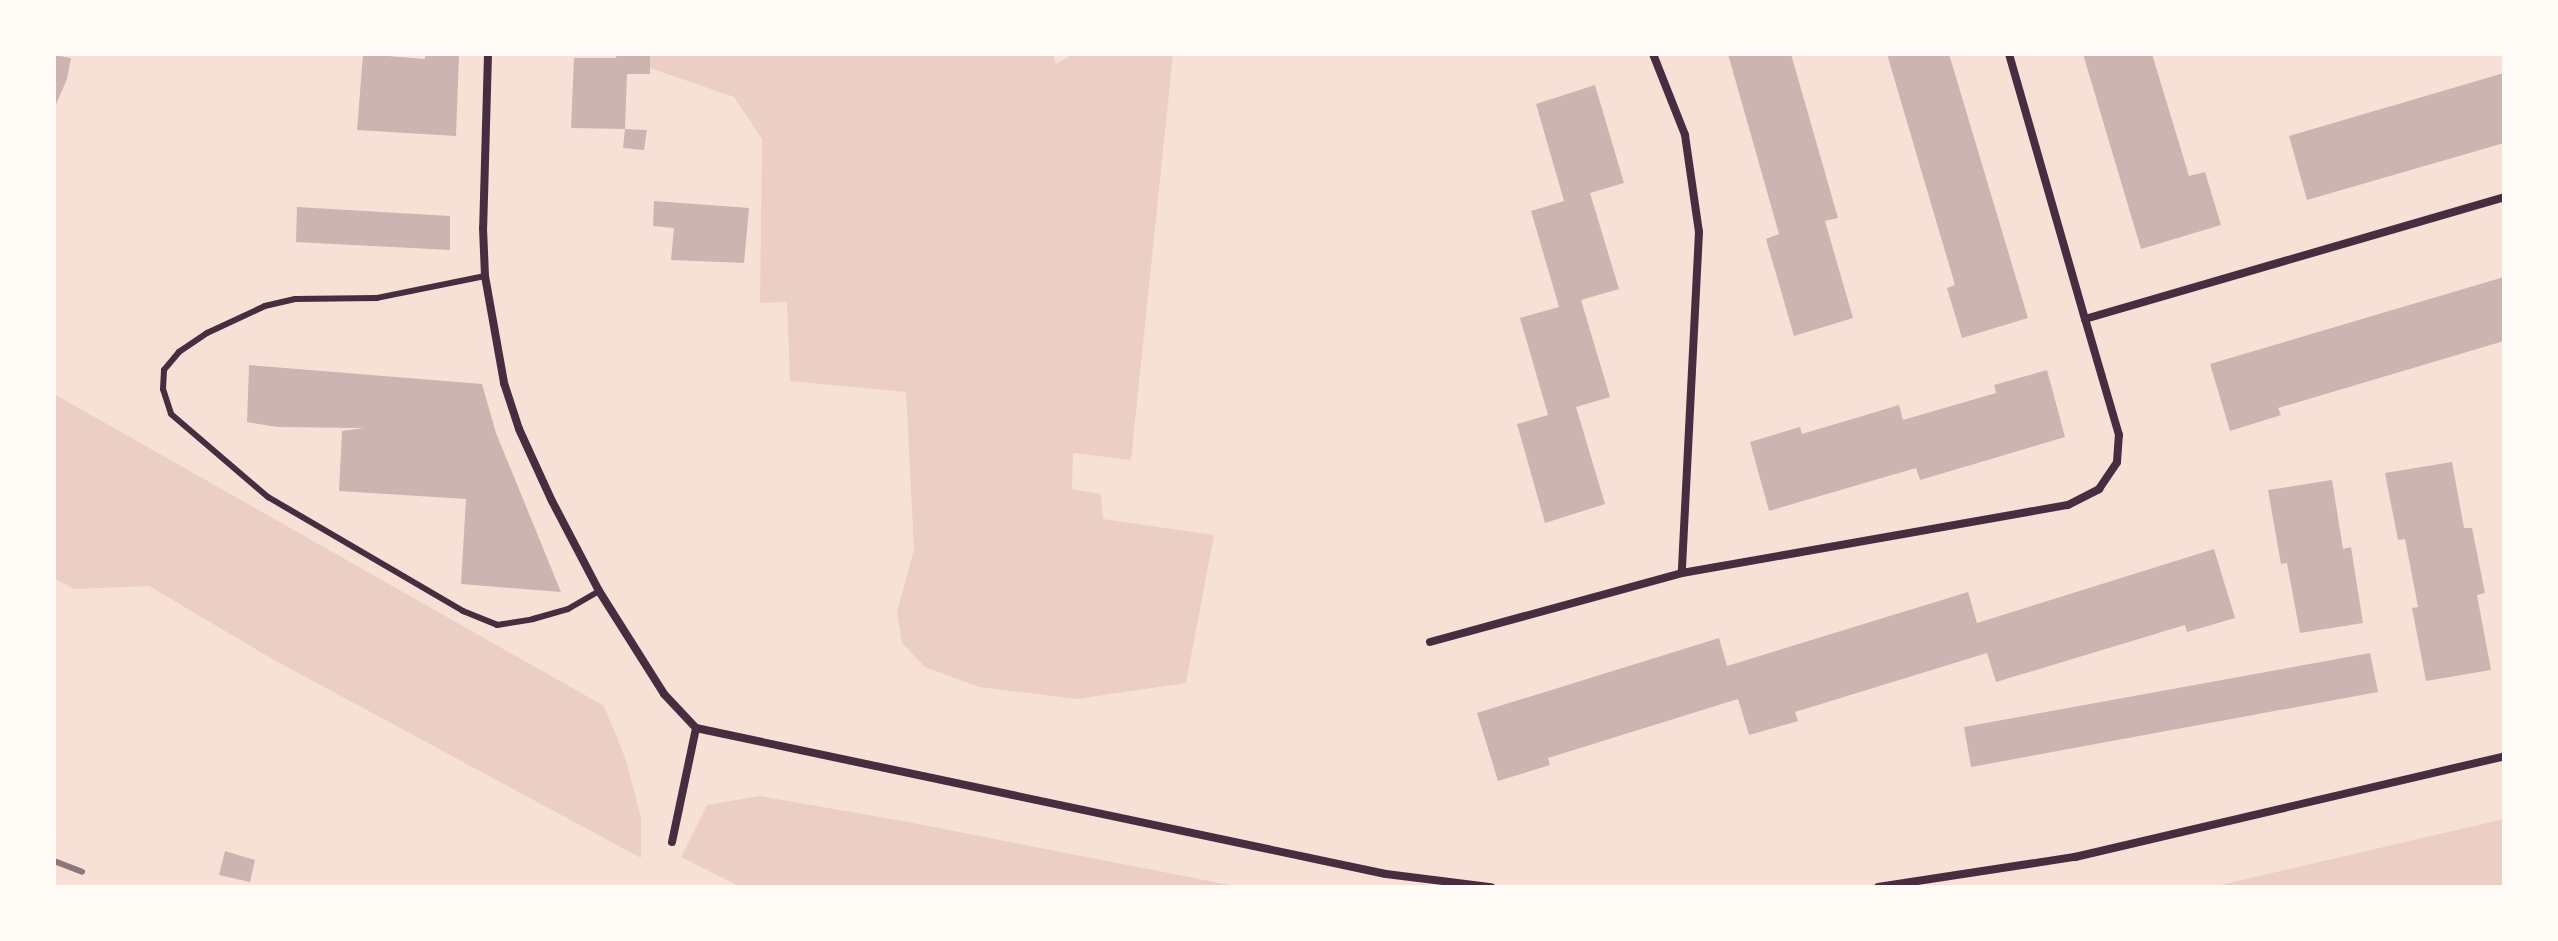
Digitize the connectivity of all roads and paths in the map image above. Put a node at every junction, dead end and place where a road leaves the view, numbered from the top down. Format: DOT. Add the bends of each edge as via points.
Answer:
graph roads {
  1 [pos="488,54"];
  2 [pos="1653,54"];
  3 [pos="2009,54"];
  4 [pos="2504,197"];
  5 [pos="485,276"];
  6 [pos="2085,319"];
  7 [pos="1682,573"];
  8 [pos="599,591"];
  9 [pos="1430,642"];
  10 [pos="696,728"];
  11 [pos="2504,756"];
  12 [pos="672,842"];
  13 [pos="1491,887"];
  14 [pos="1878,887"];
  1 -- 5 [label="street"];
  2 -- 7 [label="street" via="1685,135 1699,232"];
  3 -- 6 [label="street"];
  4 -- 6 [label="street"];
  5 -- 8 [label="street" via="493,336 519,429"];
  5 -- 8 [label="lane" via="377,298 295,299 265,306 179,352 164,370 171,414 268,497 463,611 497,625 568,609"];
  6 -- 7 [label="street" via="2119,435 2117,462 2099,489 2068,505"];
  7 -- 9 [label="street"];
  8 -- 10 [label="street" via="664,694"];
  10 -- 12 [label="street"];
  10 -- 13 [label="street" via="1386,874"];
  11 -- 14 [label="street" via="2075,857"];
}
